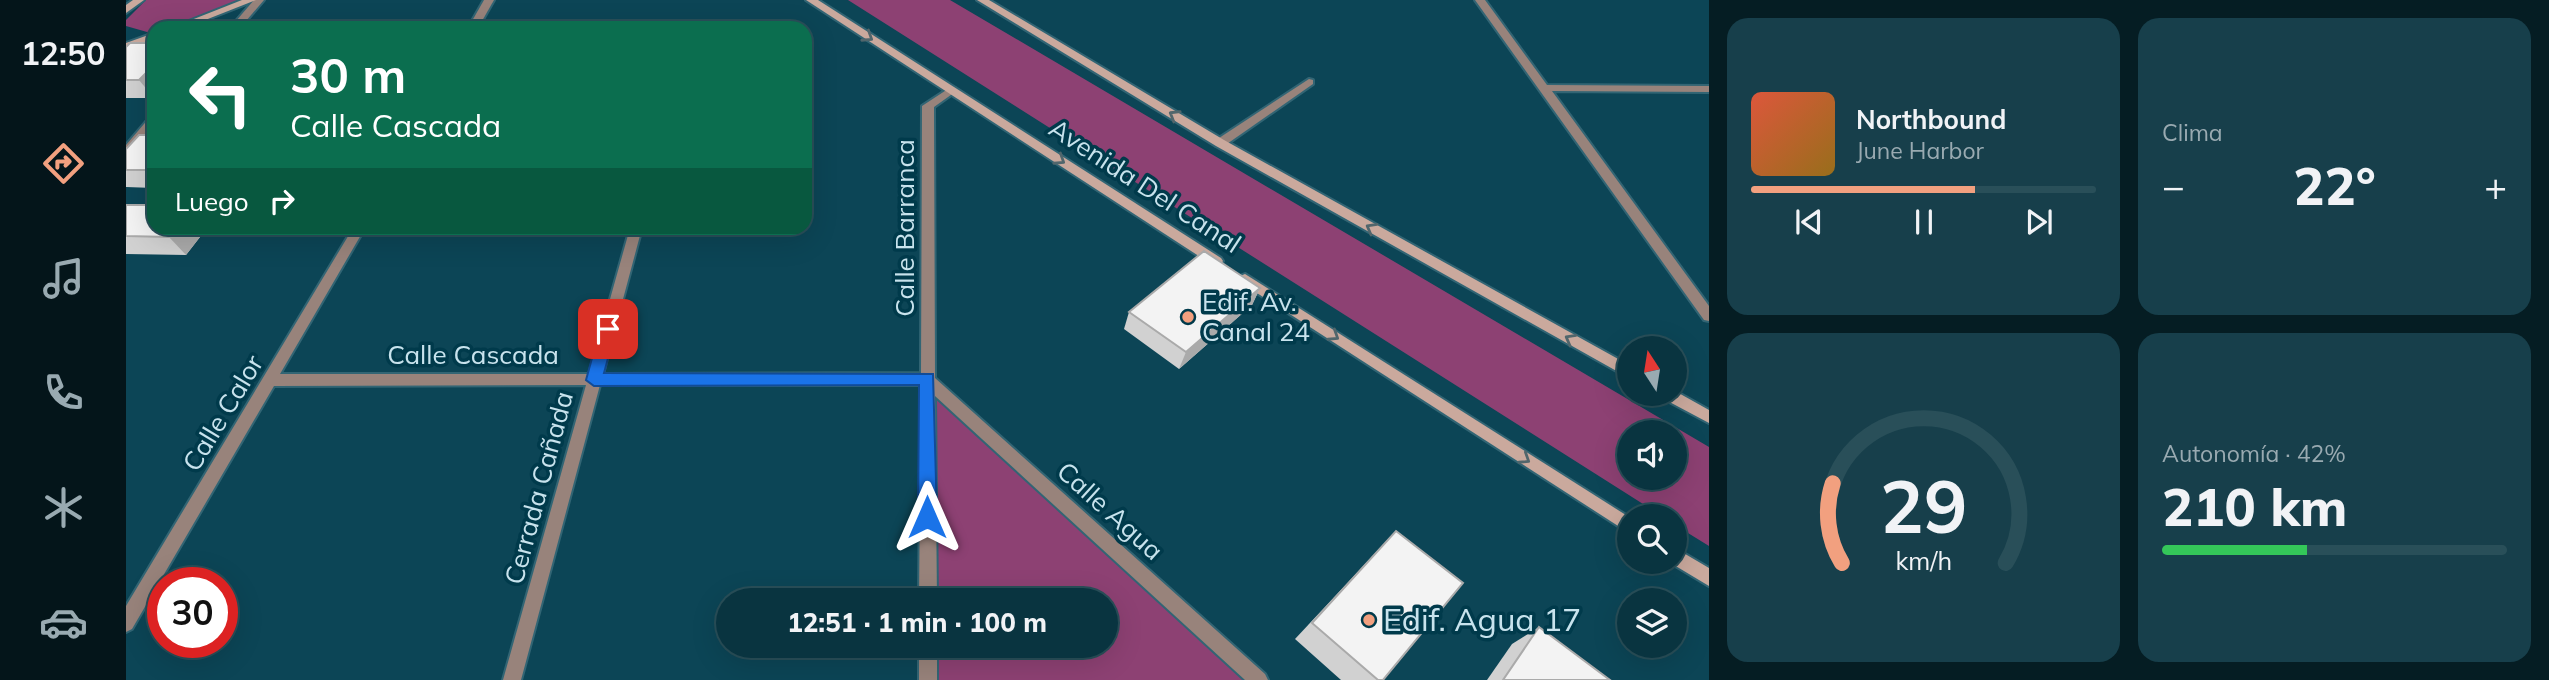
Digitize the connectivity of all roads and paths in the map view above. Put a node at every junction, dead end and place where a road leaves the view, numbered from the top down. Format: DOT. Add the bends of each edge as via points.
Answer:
graph roads {
  1 [pos="139,0"];
  2 [pos="251,0"];
  3 [pos="259,0"];
  4 [pos="489,0"];
  5 [pos="811,0"];
  6 [pos="982,0"];
  7 [pos="1480,0"];
  8 [pos="126,10"];
  9 [pos="195,21"];
  10 [pos="240,21"];
  11 [pos="477,21"];
  12 [pos="147,39"];
  13 [pos="126,47"];
  14 [pos="1309,82"];
  15 [pos="1545,88"];
  16 [pos="1709,89"];
  17 [pos="951,90"];
  18 [pos="147,128"];
  19 [pos="1220,143"];
  20 [pos="126,152"];
  21 [pos="355,235"];
  22 [pos="634,235"];
  23 [pos="1709,316"];
  24 [pos="1617,365"];
  25 [pos="927,379"];
  26 [pos="272,380"];
  27 [pos="594,380"];
  28 [pos="1687,405"];
  29 [pos="1709,417"];
  30 [pos="1617,519"];
  31 [pos="1687,564"];
  32 [pos="1709,578"];
  33 [pos="928,588"];
  34 [pos="126,623"];
  35 [pos="928,658"];
  36 [pos="512,680"];
  37 [pos="928,680"];
  38 [pos="1259,680"];
  1 -- 8 [label="main road"];
  2 -- 9 [label="main road"];
  3 -- 10 [label="street"];
  4 -- 11 [label="street"];
  5 -- 17 [label="main road, Avenida Del Canal, one-way"];
  19 -- 6 [label="main road, one-way"];
  7 -- 15 [label="street"];
  12 -- 13 [label="main road"];
  14 -- 19 [label="street"];
  15 -- 16 [label="street"];
  15 -- 23 [label="street"];
  17 -- 25 [label="street, Calle Barranca" via="928,106"];
  17 -- 30 [label="main road, Avenida Del Canal, one-way"];
  18 -- 20 [label="street"];
  24 -- 19 [label="main road, one-way"];
  21 -- 26 [label="street, Calle Calor"];
  22 -- 27 [label="street, Cerrada Cañada"];
  25 -- 27 [label="street, Calle Cascada"];
  25 -- 33 [label="street"];
  25 -- 38 [label="street, Calle Agua"];
  26 -- 27 [label="street, Calle Cascada"];
  26 -- 34 [label="street, Calle Calor"];
  27 -- 36 [label="street, Cerrada Cañada"];
  28 -- 29 [label="main road"];
  31 -- 32 [label="main road"];
  35 -- 37 [label="street"];
}
